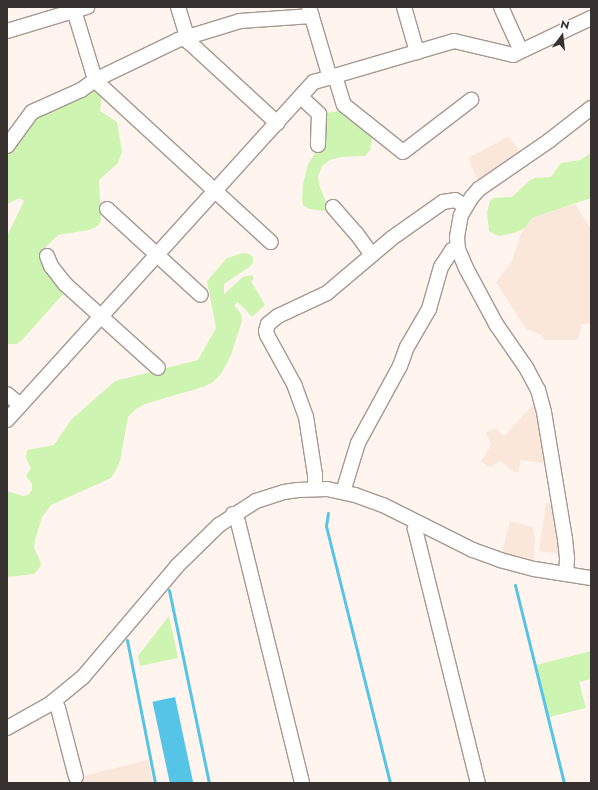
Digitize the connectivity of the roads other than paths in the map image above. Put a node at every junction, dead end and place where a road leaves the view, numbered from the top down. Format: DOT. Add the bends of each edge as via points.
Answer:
graph roads {
  1 [pos="178,7"];
  2 [pos="404,7"];
  3 [pos="501,7"];
  4 [pos="78,8"];
  5 [pos="310,12"];
  6 [pos="591,18"];
  7 [pos="7,30"];
  8 [pos="187,36"];
  9 [pos="521,51"];
  10 [pos="417,52"];
  11 [pos="333,77"];
  12 [pos="97,79"];
  13 [pos="301,97"];
  14 [pos="472,100"];
  15 [pos="591,108"];
  16 [pos="277,123"];
  17 [pos="318,144"];
  18 [pos="7,146"];
  19 [pos="215,191"];
  20 [pos="333,206"];
  21 [pos="465,206"];
  22 [pos="107,209"];
  23 [pos="271,242"];
  24 [pos="458,249"];
  25 [pos="157,255"];
  26 [pos="372,255"];
  27 [pos="47,256"];
  28 [pos="201,295"];
  29 [pos="101,316"];
  30 [pos="158,368"];
  31 [pos="7,394"];
  32 [pos="20,406"];
  33 [pos="7,420"];
  34 [pos="315,489"];
  35 [pos="343,492"];
  36 [pos="233,514"];
  37 [pos="418,523"];
  38 [pos="566,574"];
  39 [pos="591,578"];
  40 [pos="54,701"];
  41 [pos="7,728"];
  42 [pos="76,777"];
  43 [pos="302,783"];
  44 [pos="478,783"];
  1 -- 8 [label="street"];
  2 -- 10 [label="street"];
  3 -- 9 [label="street"];
  4 -- 7 [label="street"];
  4 -- 12 [label="street" via="93,74"];
  5 -- 8 [label="street" via="240,21"];
  5 -- 11 [label="street"];
  6 -- 9 [label="street"];
  8 -- 12 [label="street"];
  8 -- 16 [label="street" via="189,42"];
  9 -- 10 [label="street" via="513,55 454,41"];
  10 -- 11 [label="street"];
  11 -- 13 [label="street" via="314,82"];
  11 -- 14 [label="street" via="344,105 403,152"];
  12 -- 18 [label="street" via="81,90 32,112"];
  12 -- 19 [label="street" via="100,85"];
  13 -- 16 [label="street"];
  13 -- 17 [label="street" via="319,114"];
  15 -- 21 [label="street" via="479,189"];
  16 -- 19 [label="street"];
  19 -- 23 [label="street"];
  19 -- 25 [label="street"];
  20 -- 26 [label="street"];
  21 -- 24 [label="street" via="458,226"];
  21 -- 26 [label="street" via="454,200 443,202"];
  22 -- 25 [label="street"];
  24 -- 35 [label="street" via="452,250 442,267 430,309 405,351 400,366 358,443"];
  24 -- 38 [label="street" via="496,324 538,390 565,539"];
  25 -- 28 [label="street"];
  25 -- 29 [label="street"];
  26 -- 34 [label="street" via="327,294 278,316 267,327 267,335 295,386 303,407 315,475"];
  27 -- 29 [label="street" via="57,276"];
  29 -- 30 [label="street"];
  29 -- 32 [label="street"];
  31 -- 32 [label="street"];
  32 -- 33 [label="street"];
  34 -- 35 [label="street"];
  34 -- 36 [label="street" via="270,496"];
  35 -- 37 [label="street" via="369,499"];
  36 -- 40 [label="street" via="187,555 93,666"];
  36 -- 43 [label="street" via="238,522"];
  37 -- 38 [label="street" via="493,558 527,568"];
  37 -- 44 [label="street" via="415,529"];
  38 -- 39 [label="street"];
  40 -- 41 [label="street"];
  40 -- 42 [label="street"];
}
